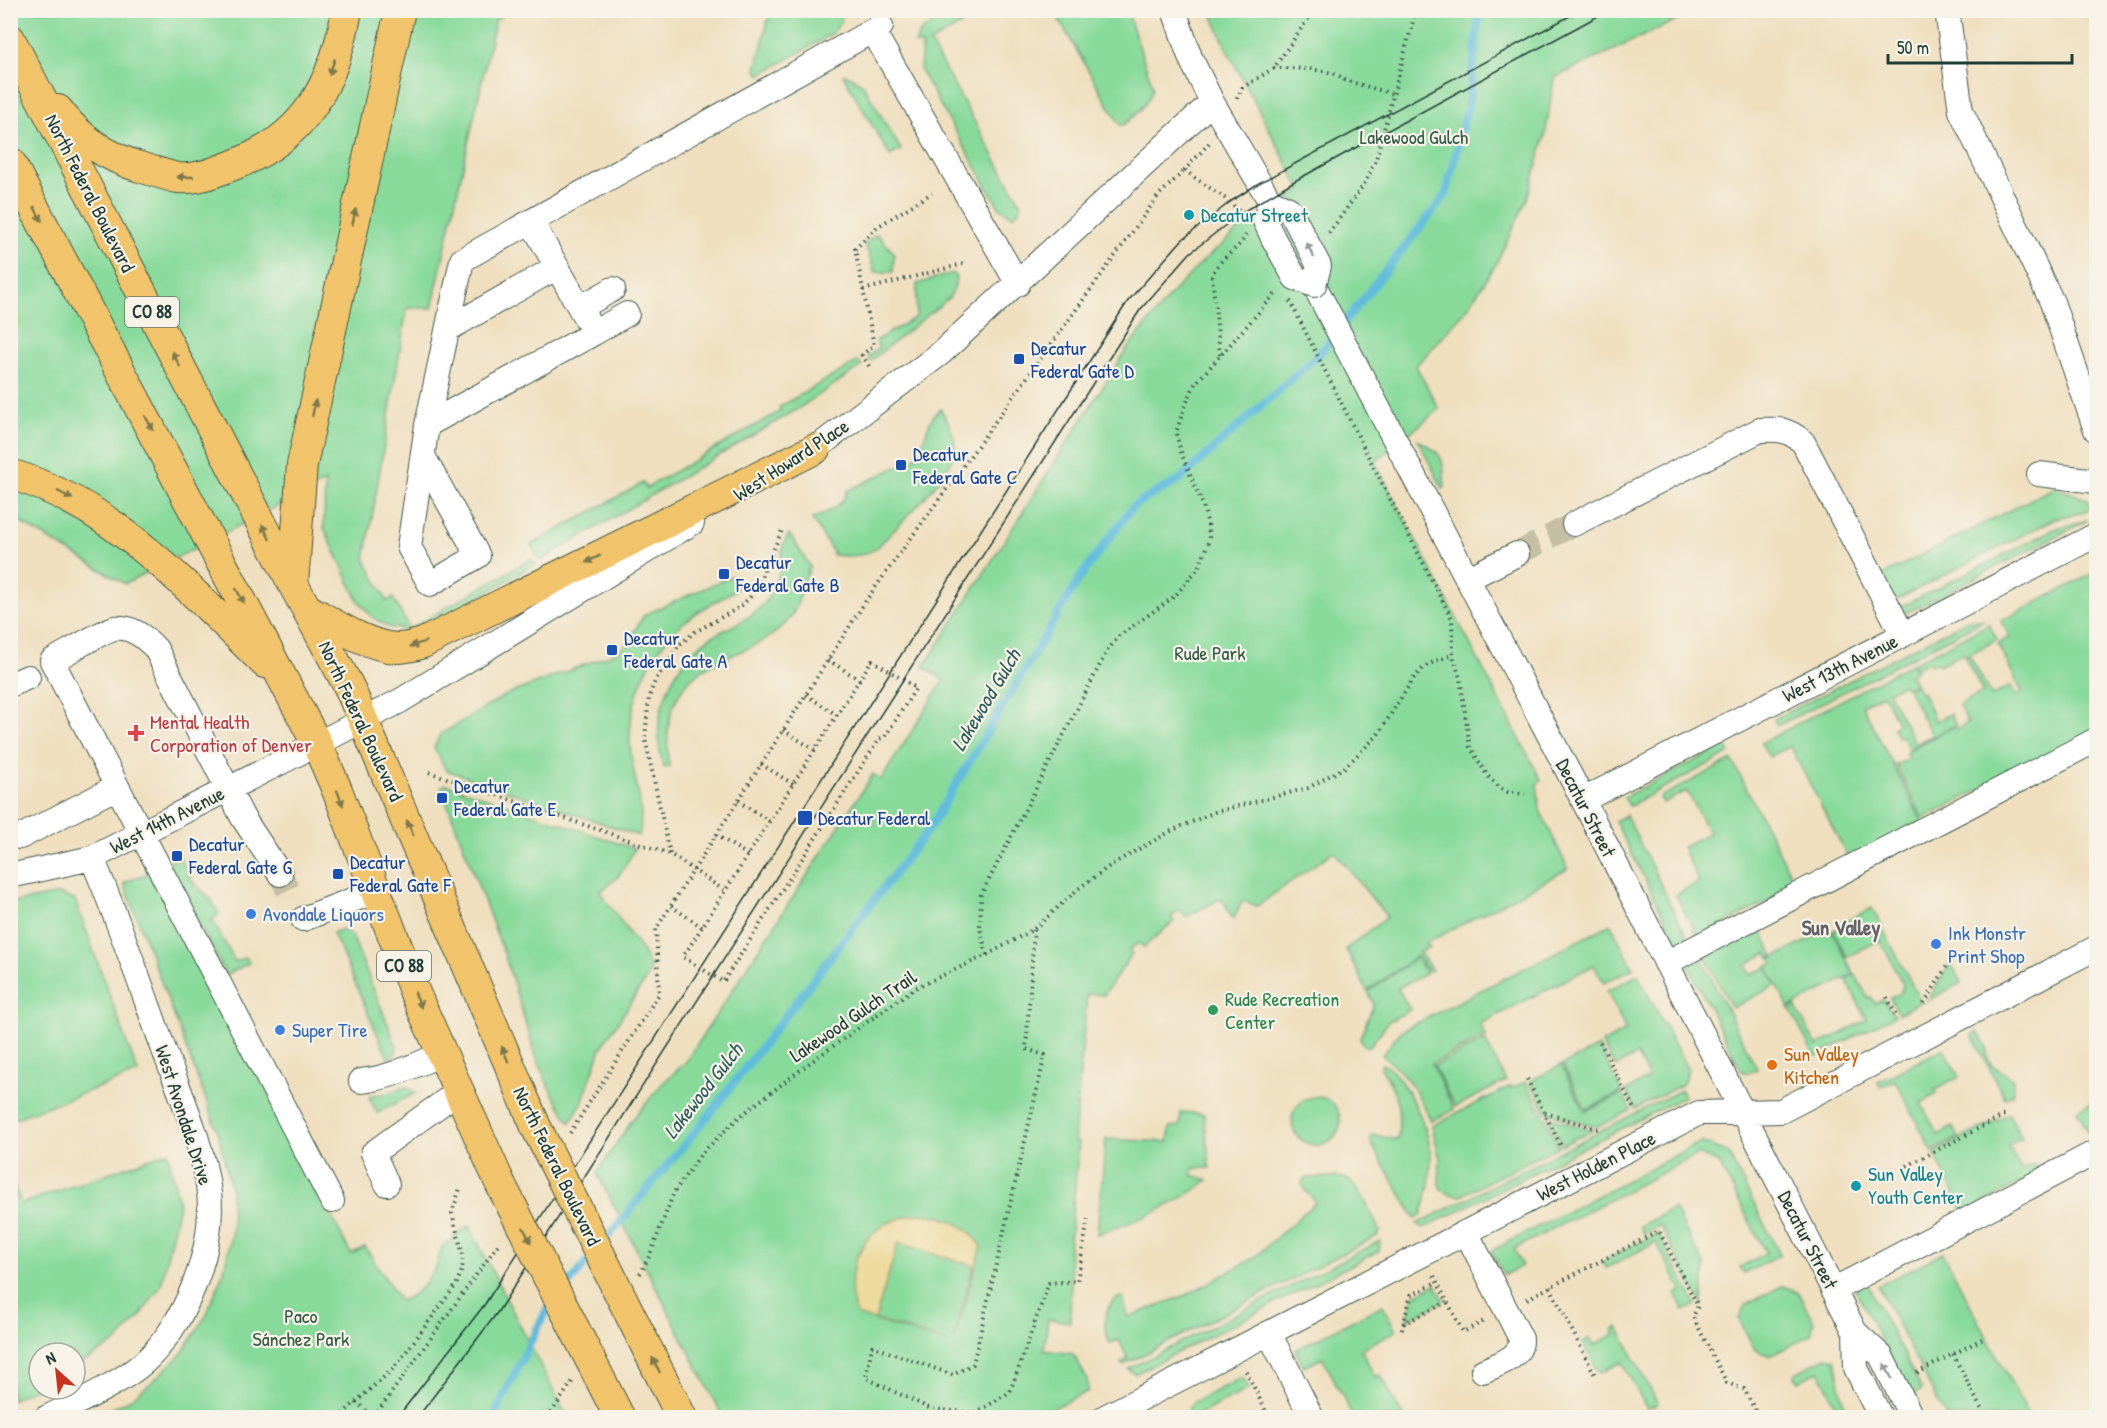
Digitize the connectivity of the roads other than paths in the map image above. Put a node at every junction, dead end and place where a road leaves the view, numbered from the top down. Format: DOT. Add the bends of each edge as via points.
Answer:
graph roads {
  1 [pos="347,10"];
  2 [pos="400,10"];
  3 [pos="1174,10"];
  4 [pos="1947,10"];
  5 [pos="10,31"];
  6 [pos="10,39"];
  7 [pos="1212,102"];
  8 [pos="10,162"];
  9 [pos="1270,201"];
  10 [pos="531,221"];
  11 [pos="557,267"];
  12 [pos="1018,284"];
  13 [pos="1314,285"];
  14 [pos="613,289"];
  15 [pos="580,308"];
  16 [pos="627,314"];
  17 [pos="448,329"];
  18 [pos="594,333"];
  19 [pos="428,425"];
  20 [pos="2097,430"];
  21 [pos="815,449"];
  22 [pos="423,456"];
  23 [pos="10,474"];
  24 [pos="2039,474"];
  25 [pos="2097,481"];
  26 [pos="1574,524"];
  27 [pos="2097,535"];
  28 [pos="1517,554"];
  29 [pos="1467,579"];
  30 [pos="300,596"];
  31 [pos="1903,635"];
  32 [pos="286,683"];
  33 [pos="363,720"];
  34 [pos="2097,740"];
  35 [pos="317,744"];
  36 [pos="117,787"];
  37 [pos="228,790"];
  38 [pos="1582,800"];
  39 [pos="141,833"];
  40 [pos="20,837"];
  41 [pos="92,858"];
  42 [pos="280,874"];
  43 [pos="10,876"];
  44 [pos="376,891"];
  45 [pos="303,919"];
  46 [pos="2097,948"];
  47 [pos="1666,963"];
  48 [pos="442,1054"];
  49 [pos="361,1081"];
  50 [pos="459,1091"];
  51 [pos="1742,1112"];
  52 [pos="2097,1152"];
  53 [pos="387,1184"];
  54 [pos="332,1201"];
  55 [pos="1466,1232"];
  56 [pos="1833,1290"];
  57 [pos="1855,1332"];
  58 [pos="1269,1333"];
  59 [pos="1483,1371"];
  60 [pos="46,1418"];
  61 [pos="620,1418"];
  62 [pos="682,1418"];
  63 [pos="1103,1418"];
  64 [pos="1311,1418"];
  65 [pos="1881,1418"];
  66 [pos="1912,1418"];
  1 -- 5 [label="main road, one-way" via="329,75 314,105 294,130 243,162 198,177 179,178 126,163 92,144 71,126 47,93"];
  30 -- 2 [label="main road, one-way" via="302,465"];
  3 -- 7 [label="street, Decatur Street" via="1190,57"];
  4 -- 20 [label="street" via="1961,111 2052,302"];
  30 -- 6 [label="main road, North Federal Boulevard / CO 88, one-way"];
  7 -- 9 [label="street, Decatur Street"];
  7 -- 12 [label="street, West Howard Place"];
  8 -- 32 [label="main road, CO 88, one-way"];
  13 -- 9 [label="street, Decatur Street, one-way, bridge" via="1319,266 1293,216 1289,209"];
  9 -- 13 [label="street, bridge" via="1265,221 1273,238 1294,278"];
  10 -- 11 [label="street"];
  10 -- 12 [label="street" via="877,29"];
  10 -- 17 [label="street" via="462,260"];
  11 -- 15 [label="street"];
  11 -- 17 [label="street"];
  12 -- 21 [label="street, West Howard Place" via="941,353"];
  13 -- 29 [label="street, Decatur Street"];
  14 -- 15 [label="street"];
  15 -- 18 [label="street"];
  16 -- 18 [label="street"];
  17 -- 19 [label="street"];
  18 -- 19 [label="street"];
  19 -- 22 [label="street"];
  21 -- 30 [label="main road, one-way" via="423,643 387,646 350,632"];
  21 -- 33 [label="street, West Howard Place"];
  22 -- 22 [label="street" via="408,547 430,584 478,556"];
  23 -- 32 [label="main road, one-way" via="72,499 134,541 174,573"];
  24 -- 25 [label="street"];
  26 -- 31 [label="street" via="1760,430 1780,429 1803,442"];
  27 -- 31 [label="street, West 13th Avenue"];
  28 -- 29 [label="street"];
  29 -- 38 [label="street, Decatur Street"];
  30 -- 33 [label="main road, North Federal Boulevard / CO 88"];
  31 -- 38 [label="street, West 13th Avenue"];
  32 -- 35 [label="main road, CO 88"];
  33 -- 35 [label="street, West Howard Place"];
  62 -- 33 [label="main road, North Federal Boulevard / CO 88, one-way, bridge" via="536,1127"];
  34 -- 47 [label="street"];
  35 -- 37 [label="street, West 14th Avenue"];
  35 -- 44 [label="main road, CO 88, one-way"];
  36 -- 37 [label="street" via="52,661 114,628 138,633 156,649"];
  36 -- 39 [label="street"];
  36 -- 40 [label="street"];
  37 -- 39 [label="street, West 14th Avenue"];
  37 -- 42 [label="street"];
  38 -- 47 [label="street, Decatur Street"];
  39 -- 41 [label="street, West 14th Avenue"];
  39 -- 54 [label="street"];
  41 -- 43 [label="street, West 14th Avenue"];
  41 -- 60 [label="street, West Avondale Drive" via="192,1127 211,1209 192,1292 171,1330 141,1365"];
  44 -- 45 [label="street"];
  44 -- 48 [label="main road, CO 88, one-way"];
  46 -- 51 [label="street, West Holden Place" via="1781,1111"];
  47 -- 51 [label="street, Decatur Street"];
  48 -- 49 [label="street" via="386,1077"];
  48 -- 50 [label="main road, CO 88"];
  50 -- 53 [label="street" via="373,1153"];
  50 -- 61 [label="main road, CO 88, one-way, bridge" via="500,1183"];
  51 -- 55 [label="street, West Holden Place" via="1699,1113"];
  51 -- 56 [label="street, Decatur Street"];
  52 -- 56 [label="street"];
  55 -- 58 [label="street, West Holden Place"];
  55 -- 59 [label="street" via="1521,1339 1516,1354"];
  56 -- 57 [label="street, Decatur Street"];
  57 -- 65 [label="street, Decatur Street" via="1856,1368"];
  66 -- 57 [label="street, Decatur Street, one-way" via="1881,1356"];
  58 -- 63 [label="street, West Holden Place"];
  58 -- 64 [label="street"];
}
